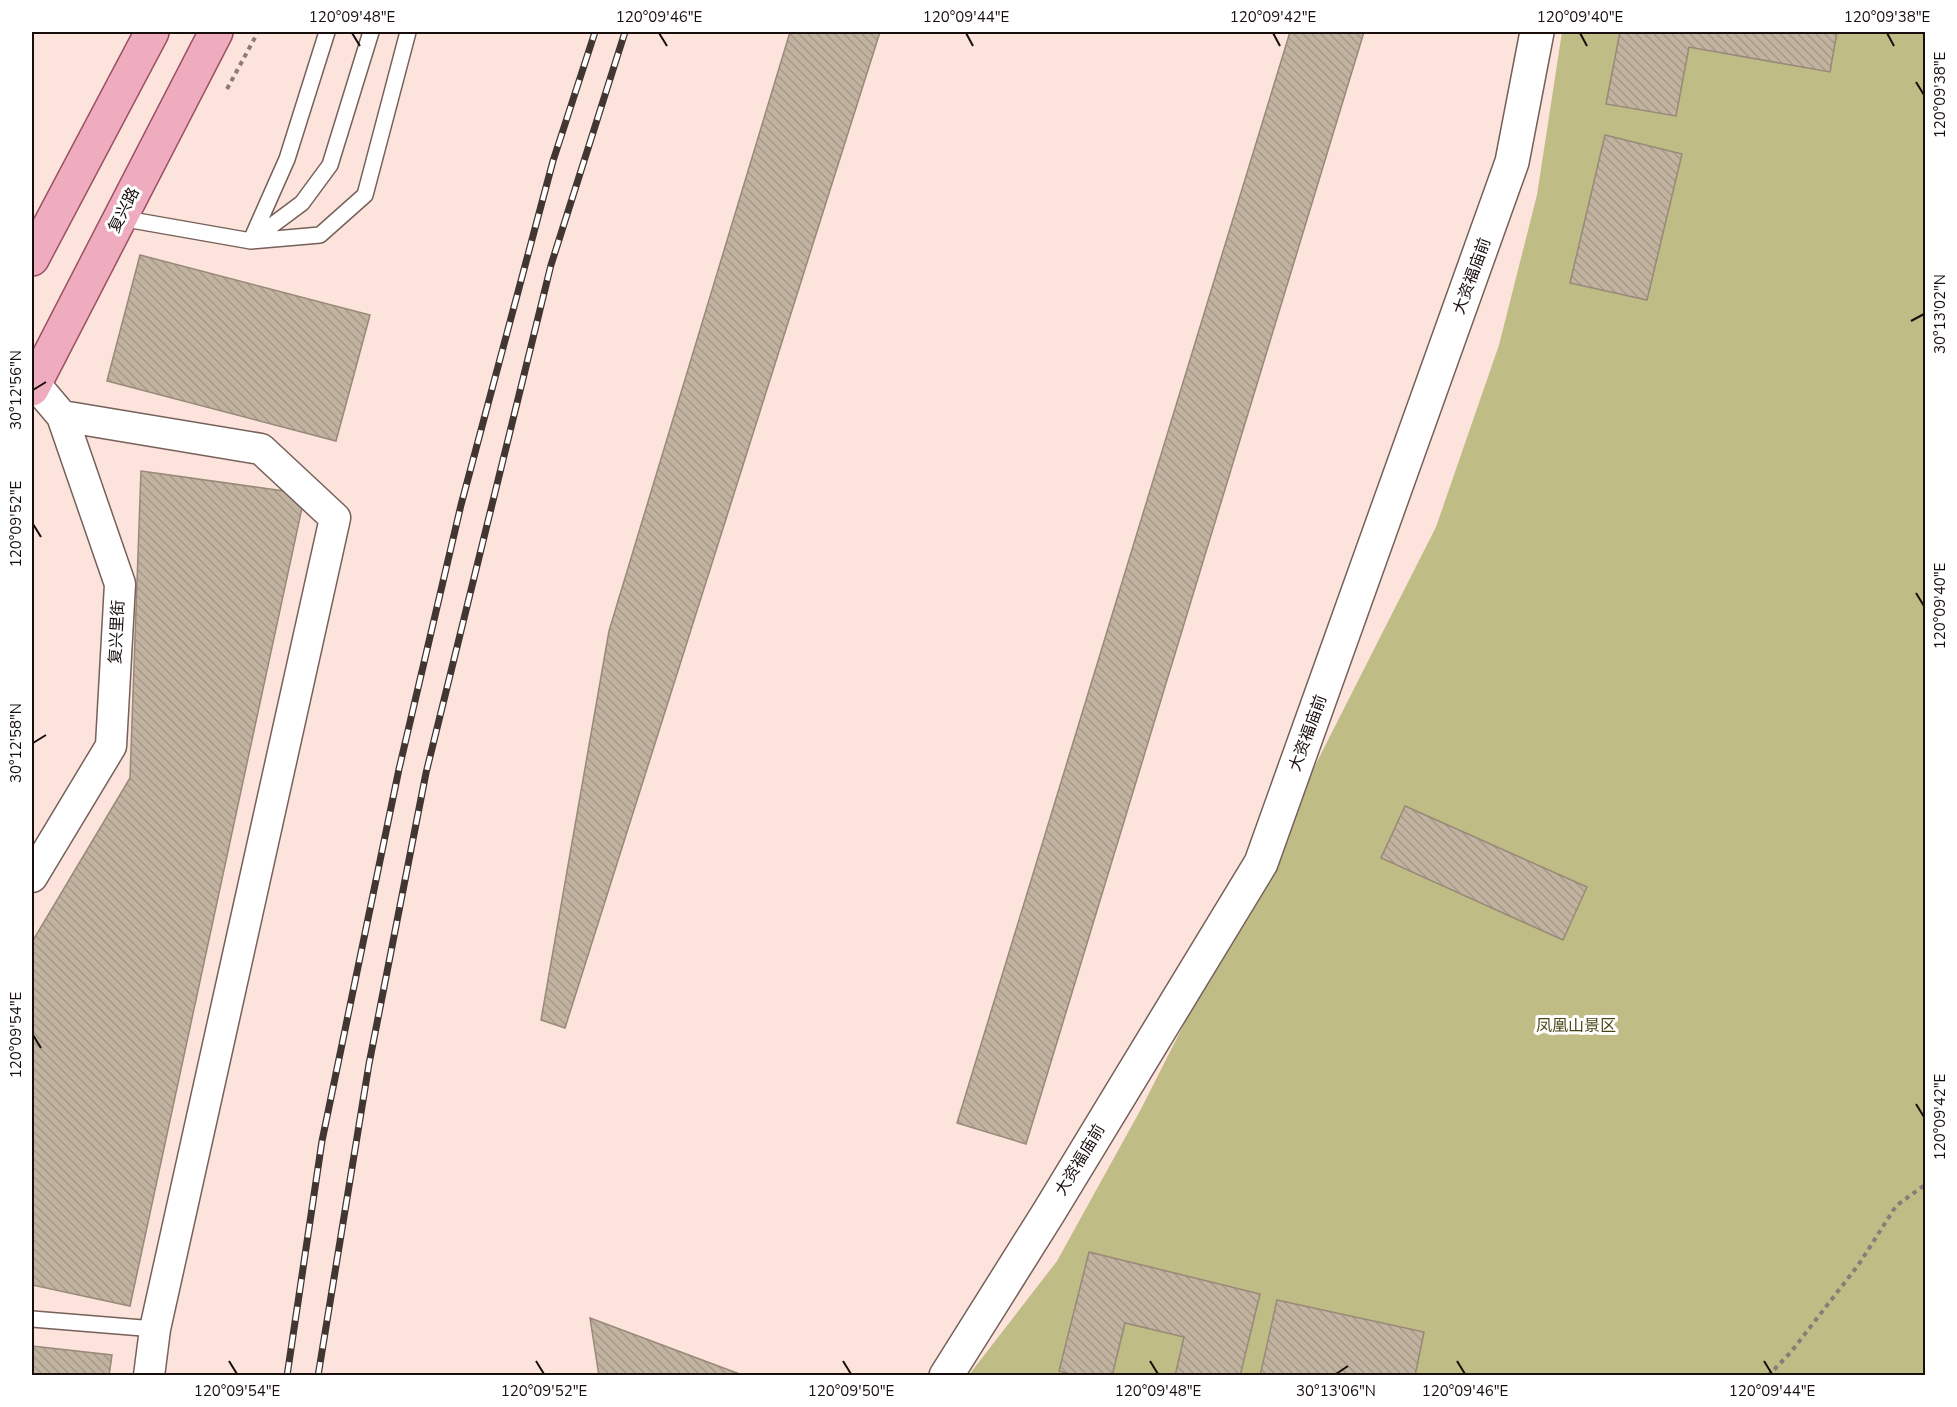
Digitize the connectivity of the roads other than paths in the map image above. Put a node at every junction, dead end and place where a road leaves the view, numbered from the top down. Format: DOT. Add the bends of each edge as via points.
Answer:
graph roads {
  1 [pos="152,32"];
  2 [pos="216,32"];
  3 [pos="327,32"];
  4 [pos="371,32"];
  5 [pos="408,32"];
  6 [pos="1537,32"];
  7 [pos="120,218"];
  8 [pos="251,241"];
  9 [pos="32,259"];
  10 [pos="33,386"];
  11 [pos="62,416"];
  12 [pos="32,877"];
  13 [pos="32,1319"];
  14 [pos="155,1329"];
  15 [pos="149,1376"];
  16 [pos="946,1376"];
  1 -- 9 [label="main road"];
  2 -- 7 [label="main road, 复兴路"];
  3 -- 8 [label="lane" via="287,159"];
  4 -- 8 [label="lane" via="330,165 302,203"];
  5 -- 8 [label="lane" via="365,195 320,236"];
  6 -- 16 [label="street, 大资福庙前" via="1512,162 1261,863"];
  7 -- 8 [label="lane"];
  7 -- 10 [label="main road, 复兴路"];
  10 -- 11 [label="street, 复兴里街"];
  11 -- 12 [label="street, 复兴里街" via="120,584 111,746"];
  11 -- 14 [label="street" via="261,449 335,518"];
  13 -- 14 [label="lane"];
  14 -- 15 [label="street"];
}
